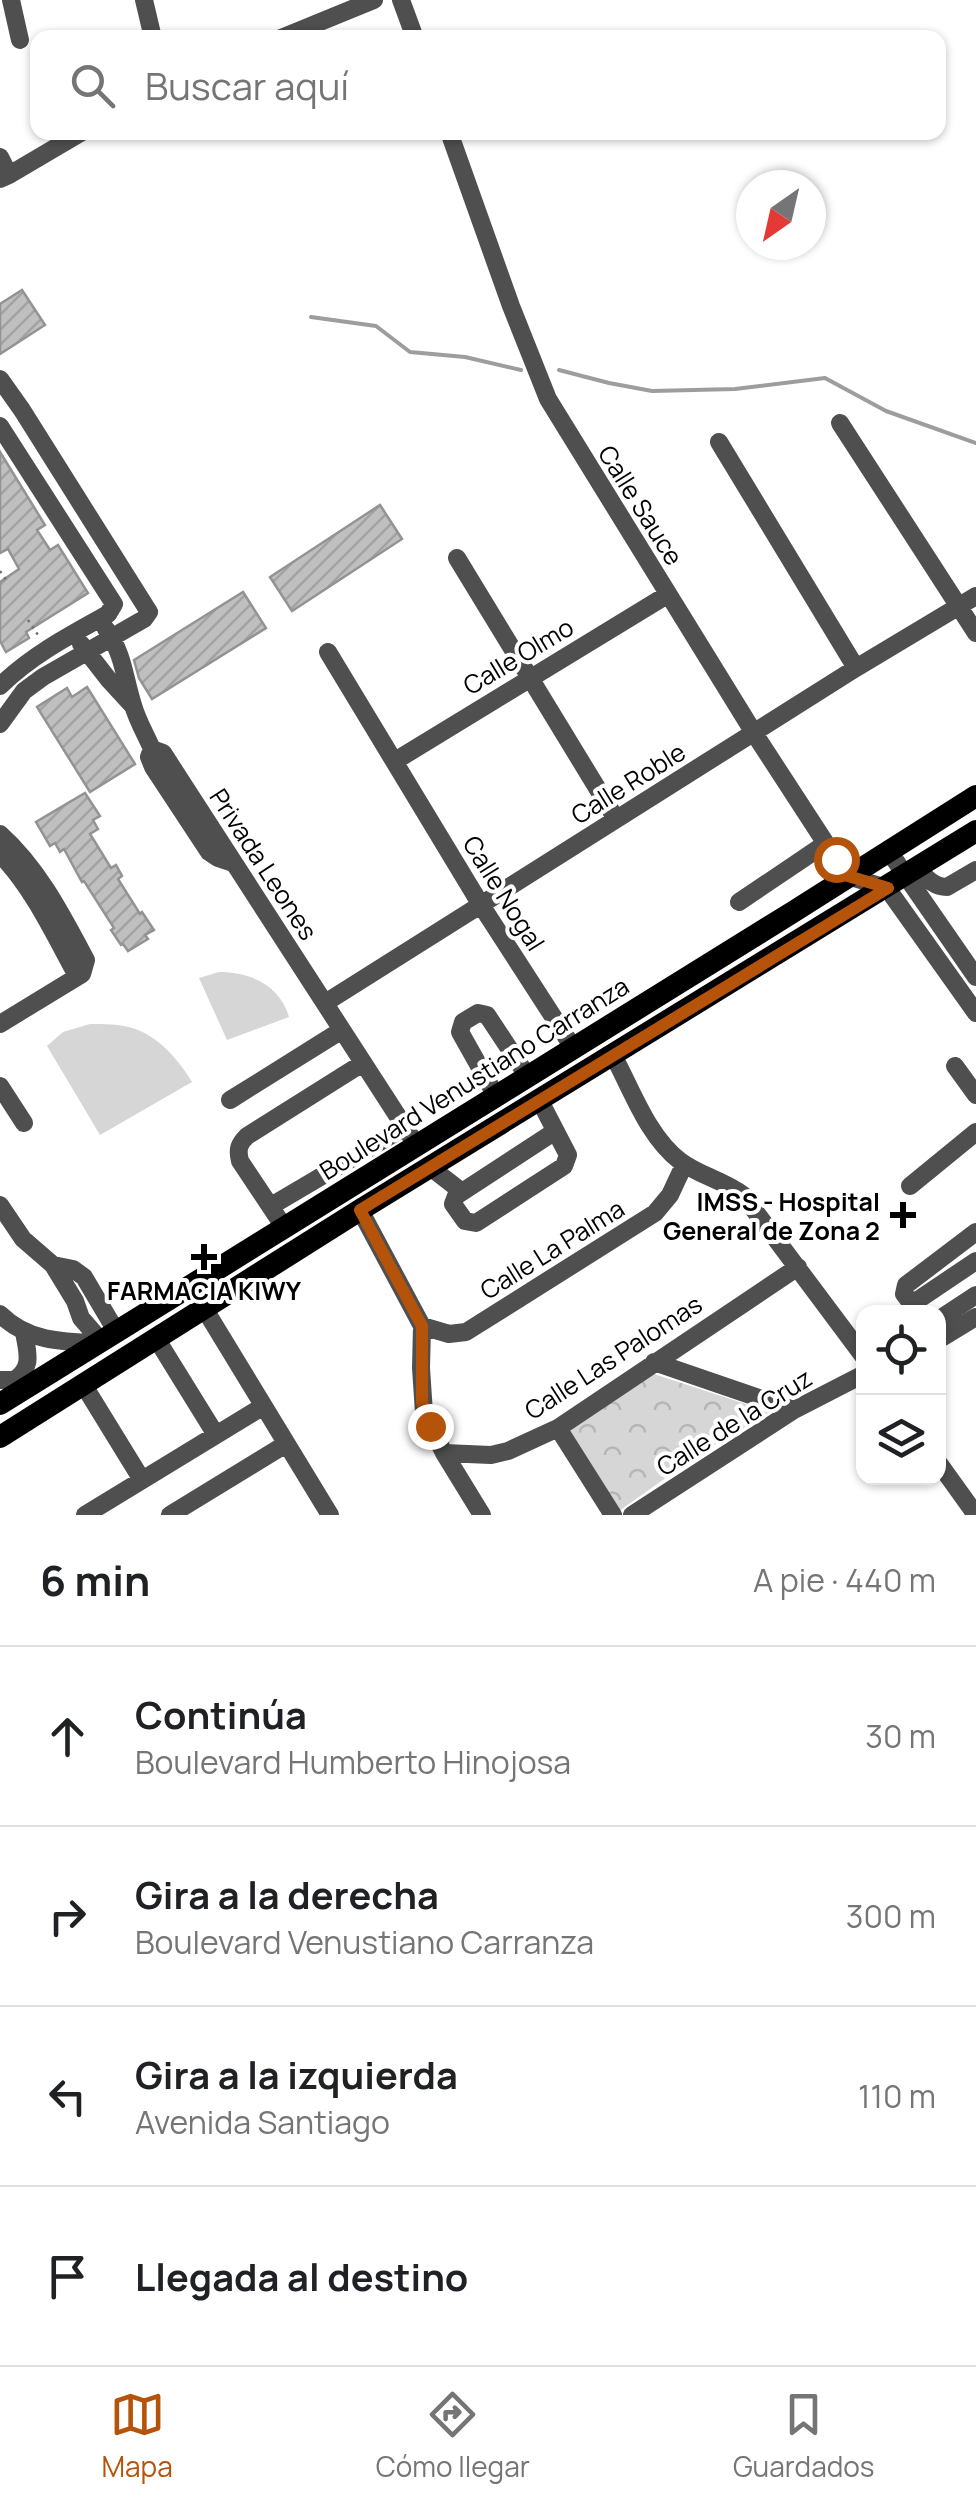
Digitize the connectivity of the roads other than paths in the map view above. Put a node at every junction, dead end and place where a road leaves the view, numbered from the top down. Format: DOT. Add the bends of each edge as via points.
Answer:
graph roads {
  1 [pos="12,0"];
  2 [pos="144,0"];
  3 [pos="374,0"];
  4 [pos="401,0"];
  5 [pos="151,30"];
  6 [pos="300,30"];
  7 [pos="412,30"];
  8 [pos="20,40"];
  9 [pos="68,140"];
  10 [pos="452,140"];
  11 [pos="0,157"];
  12 [pos="5,177"];
  13 [pos="0,379"];
  14 [pos="22,410"];
  15 [pos="840,423"];
  16 [pos="0,425"];
  17 [pos="719,442"];
  18 [pos="457,558"];
  19 [pos="133,584"];
  20 [pos="667,594"];
  21 [pos="110,596"];
  22 [pos="976,596"];
  23 [pos="958,606"];
  24 [pos="99,618"];
  25 [pos="74,633"];
  26 [pos="976,634"];
  27 [pos="113,638"];
  28 [pos="328,652"];
  29 [pos="86,653"];
  30 [pos="856,668"];
  31 [pos="531,678"];
  32 [pos="3,682"];
  33 [pos="24,691"];
  34 [pos="133,705"];
  35 [pos="0,724"];
  36 [pos="754,733"];
  37 [pos="395,761"];
  38 [pos="976,796"];
  39 [pos="616,820"];
  40 [pos="976,831"];
  41 [pos="0,834"];
  42 [pos="826,844"];
  43 [pos="888,850"];
  44 [pos="0,854"];
  45 [pos="976,870"];
  46 [pos="848,876"];
  47 [pos="903,877"];
  48 [pos="739,902"];
  49 [pos="480,906"];
  50 [pos="956,949"];
  51 [pos="939,961"];
  52 [pos="77,976"];
  53 [pos="976,977"];
  54 [pos="324,1003"];
  55 [pos="976,1014"];
  56 [pos="0,1024"];
  57 [pos="342,1030"];
  58 [pos="574,1049"];
  59 [pos="613,1055"];
  60 [pos="363,1063"];
  61 [pos="955,1066"];
  62 [pos="528,1077"];
  63 [pos="0,1086"];
  64 [pos="976,1095"];
  65 [pos="496,1096"];
  66 [pos="230,1100"];
  67 [pos="540,1100"];
  68 [pos="24,1124"];
  69 [pos="554,1132"];
  70 [pos="976,1132"];
  71 [pos="411,1137"];
  72 [pos="684,1165"];
  73 [pos="430,1167"];
  74 [pos="910,1186"];
  75 [pos="461,1191"];
  76 [pos="0,1206"];
  77 [pos="271,1206"];
  78 [pos="360,1210"];
  79 [pos="284,1227"];
  80 [pos="976,1232"];
  81 [pos="976,1261"];
  82 [pos="798,1268"];
  83 [pos="976,1295"];
  84 [pos="913,1305"];
  85 [pos="919,1305"];
  86 [pos="204,1308"];
  87 [pos="0,1314"];
  88 [pos="946,1315"];
  89 [pos="976,1318"];
  90 [pos="422,1326"];
  91 [pos="24,1332"];
  92 [pos="946,1335"];
  93 [pos="105,1338"];
  94 [pos="156,1338"];
  95 [pos="856,1346"];
  96 [pos="654,1362"];
  97 [pos="856,1378"];
  98 [pos="0,1380"];
  99 [pos="83,1384"];
  100 [pos="0,1404"];
  101 [pos="262,1407"];
  102 [pos="794,1410"];
  103 [pos="558,1428"];
  104 [pos="216,1435"];
  105 [pos="0,1437"];
  106 [pos="286,1444"];
  107 [pos="444,1453"];
  108 [pos="946,1473"];
  109 [pos="142,1480"];
  110 [pos="976,1514"];
  111 [pos="85,1515"];
  112 [pos="170,1515"];
  113 [pos="330,1515"];
  114 [pos="482,1515"];
  115 [pos="612,1515"];
  116 [pos="632,1515"];
  1 -- 8 [label="street"];
  2 -- 5 [label="street"];
  3 -- 6 [label="street"];
  4 -- 7 [label="street"];
  9 -- 12 [label="street"];
  10 -- 20 [label="street, Calle Sauce" via="539,381"];
  11 -- 12 [label="street"];
  13 -- 14 [label="street"];
  14 -- 16 [label="street"];
  14 -- 19 [label="street"];
  15 -- 23 [label="street"];
  16 -- 21 [label="street"];
  17 -- 30 [label="street"];
  18 -- 31 [label="street"];
  19 -- 21 [label="street"];
  19 -- 27 [label="street" via="149,612"];
  20 -- 31 [label="street, Calle Olmo"];
  20 -- 36 [label="street, Calle Sauce"];
  21 -- 24 [label="street" via="112,609"];
  22 -- 23 [label="street, Calle Roble"];
  23 -- 26 [label="street"];
  23 -- 30 [label="street, Calle Roble"];
  24 -- 25 [label="street"];
  24 -- 27 [label="street"];
  25 -- 29 [label="street"];
  25 -- 32 [label="street"];
  27 -- 29 [label="street"];
  27 -- 34 [label="street"];
  28 -- 37 [label="street, Calle Nogal"];
  29 -- 33 [label="street"];
  29 -- 34 [label="street"];
  30 -- 36 [label="street, Calle Roble"];
  31 -- 37 [label="street, Calle Olmo"];
  31 -- 39 [label="street"];
  32 -- 33 [label="street"];
  33 -- 35 [label="street"];
  34 -- 54 [label="street, Privada Leones"];
  36 -- 39 [label="street, Calle Roble"];
  36 -- 42 [label="street, Calle Sauce"];
  37 -- 49 [label="street, Calle Nogal"];
  38 -- 43 [label="main road, Boulevard Venustiano Carranza"];
  39 -- 49 [label="street, Calle Roble"];
  40 -- 47 [label="main road, Boulevard Venustiano Carranza"];
  41 -- 52 [label="street" via="71,931 86,960"];
  42 -- 46 [label="street, Calle Sauce"];
  42 -- 48 [label="street"];
  43 -- 46 [label="main road, Boulevard Venustiano Carranza"];
  43 -- 47 [label="street"];
  44 -- 52 [label="street"];
  45 -- 47 [label="street" via="948,887"];
  46 -- 47 [label="street"];
  46 -- 58 [label="main road, Boulevard Venustiano Carranza"];
  47 -- 50 [label="street"];
  47 -- 51 [label="street"];
  47 -- 59 [label="main road, Boulevard Venustiano Carranza"];
  49 -- 54 [label="street, Calle Roble"];
  49 -- 58 [label="street, Calle Nogal"];
  50 -- 51 [label="street"];
  50 -- 53 [label="street"];
  51 -- 55 [label="street"];
  52 -- 56 [label="street"];
  54 -- 57 [label="street, Privada Leones"];
  57 -- 60 [label="street, Privada Leones"];
  57 -- 66 [label="street"];
  58 -- 62 [label="main road, Boulevard Venustiano Carranza"];
  59 -- 67 [label="main road, Boulevard Venustiano Carranza"];
  59 -- 72 [label="street" via="660,1141"];
  60 -- 71 [label="street, Privada Leones"];
  60 -- 77 [label="street" via="240,1142 240,1160"];
  61 -- 64 [label="street"];
  62 -- 65 [label="main road, Boulevard Venustiano Carranza"];
  62 -- 65 [label="street" via="489,1017 478,1012 460,1032"];
  63 -- 68 [label="street"];
  65 -- 71 [label="main road, Boulevard Venustiano Carranza"];
  67 -- 69 [label="street"];
  67 -- 73 [label="main road, Boulevard Venustiano Carranza"];
  69 -- 75 [label="street"];
  69 -- 75 [label="street" via="568,1155 564,1166 476,1223 465,1221 452,1204"];
  70 -- 74 [label="street"];
  71 -- 77 [label="street"];
  71 -- 79 [label="main road, Boulevard Venustiano Carranza"];
  72 -- 82 [label="street" via="743,1194"];
  72 -- 90 [label="street, Calle La Palma" via="656,1213 564,1272 466,1332"];
  73 -- 75 [label="street"];
  73 -- 78 [label="main road, Boulevard Venustiano Carranza"];
  76 -- 93 [label="street" via="53,1265 84,1277"];
  77 -- 79 [label="street"];
  78 -- 86 [label="main road, Boulevard Venustiano Carranza"];
  78 -- 90 [label="street"];
  79 -- 93 [label="main road, Boulevard Venustiano Carranza"];
  80 -- 84 [label="street" via="906,1285"];
  81 -- 85 [label="street"];
  82 -- 95 [label="street"];
  82 -- 96 [label="street, Calle Las Palomas"];
  83 -- 88 [label="street"];
  86 -- 94 [label="main road, Boulevard Venustiano Carranza"];
  86 -- 101 [label="street"];
  87 -- 91 [label="street"];
  89 -- 92 [label="street"];
  90 -- 107 [label="street" via="422,1402"];
  91 -- 93 [label="street" via="63,1342"];
  91 -- 98 [label="street" via="26,1370 14,1380"];
  93 -- 100 [label="main road, Boulevard Venustiano Carranza"];
  94 -- 99 [label="main road, Boulevard Venustiano Carranza"];
  94 -- 104 [label="street"];
  96 -- 102 [label="street"];
  96 -- 103 [label="street, Calle Las Palomas"];
  97 -- 102 [label="street, Calle de la Cruz"];
  99 -- 105 [label="main road, Boulevard Venustiano Carranza"];
  99 -- 109 [label="street"];
  101 -- 104 [label="street"];
  101 -- 106 [label="street"];
  102 -- 116 [label="street, Calle de la Cruz"];
  103 -- 107 [label="street, Calle Las Palomas" via="508,1451"];
  103 -- 115 [label="street"];
  104 -- 109 [label="street"];
  106 -- 112 [label="street"];
  106 -- 113 [label="street"];
  107 -- 114 [label="street"];
  108 -- 110 [label="street"];
  109 -- 111 [label="street"];
}
